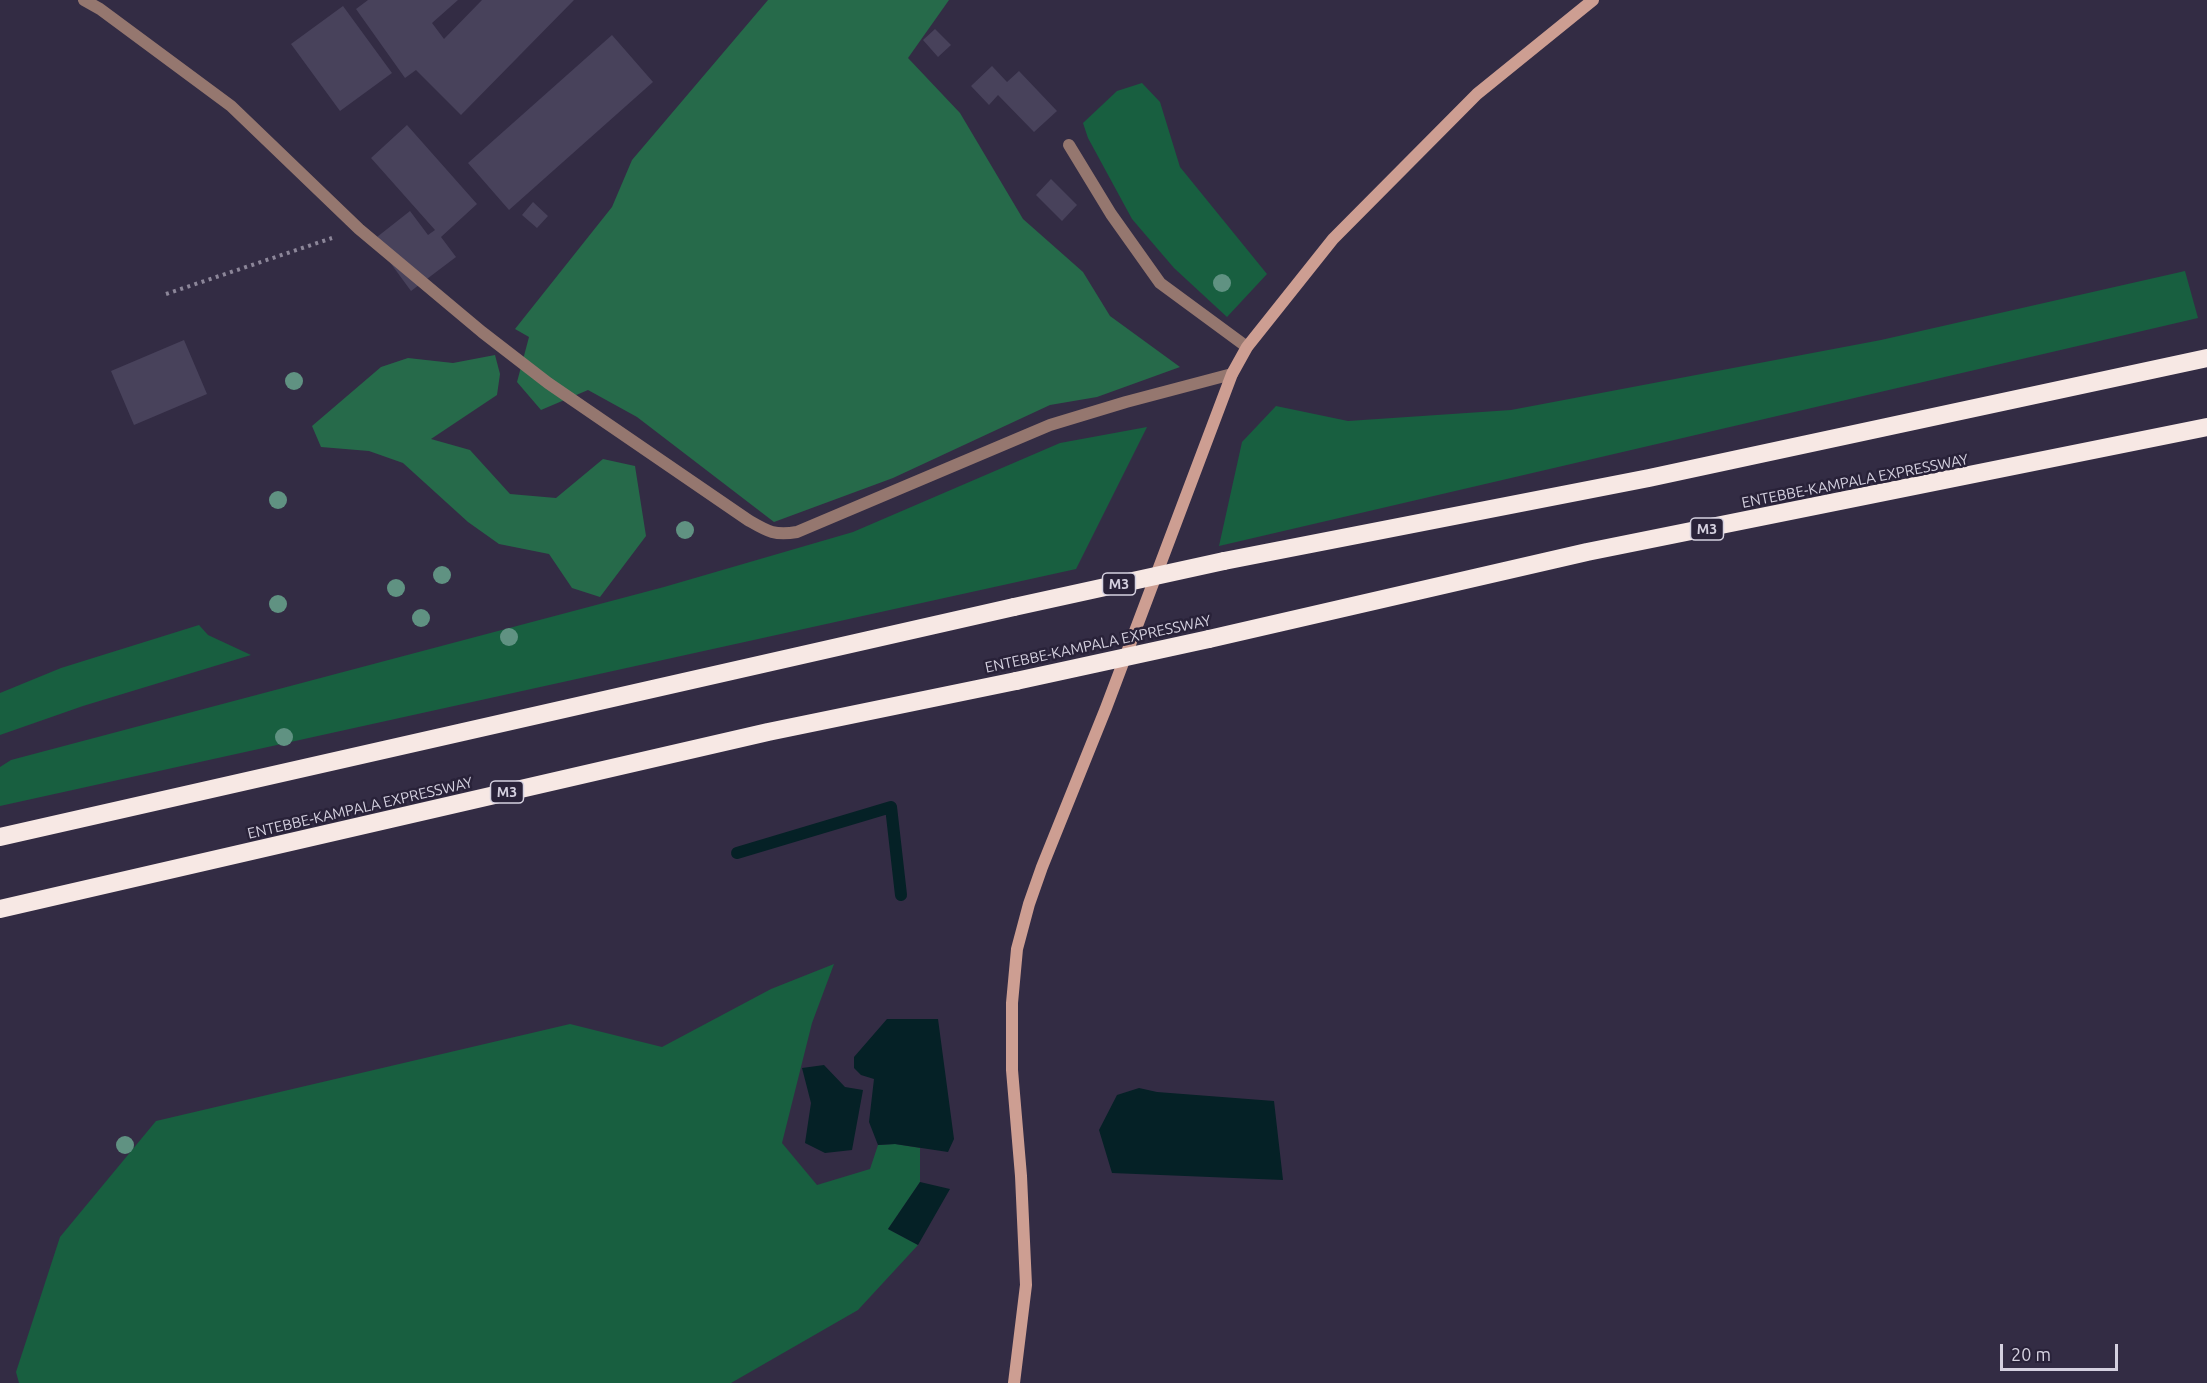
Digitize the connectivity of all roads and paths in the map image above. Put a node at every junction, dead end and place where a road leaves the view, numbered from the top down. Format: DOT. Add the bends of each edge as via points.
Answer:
graph roads {
  1 [pos="84,0"];
  2 [pos="1593,0"];
  3 [pos="1069,145"];
  4 [pos="358,229"];
  5 [pos="166,294"];
  6 [pos="1247,347"];
  7 [pos="2207,358"];
  8 [pos="1232,374"];
  9 [pos="2207,427"];
  10 [pos="0,837"];
  11 [pos="0,909"];
  12 [pos="1014,1383"];
  1 -- 4 [label="street" via="231,106"];
  2 -- 6 [label="main road" via="1477,94 1334,239"];
  3 -- 6 [label="street" via="1160,283"];
  4 -- 5 [label="path"];
  4 -- 8 [label="street" via="548,383 748,519 780,535 797,532 1050,425"];
  6 -- 8 [label="main road"];
  7 -- 10 [label="highway, M3, bridge" via="1649,478 1224,561"];
  8 -- 12 [label="main road" via="1042,867 1017,949 1012,1070 1026,1285"];
  9 -- 11 [label="highway, ENTEBBE-KAMPALA EXPRESSWAY / M3, bridge" via="1587,552 1209,639 768,732"];
}
